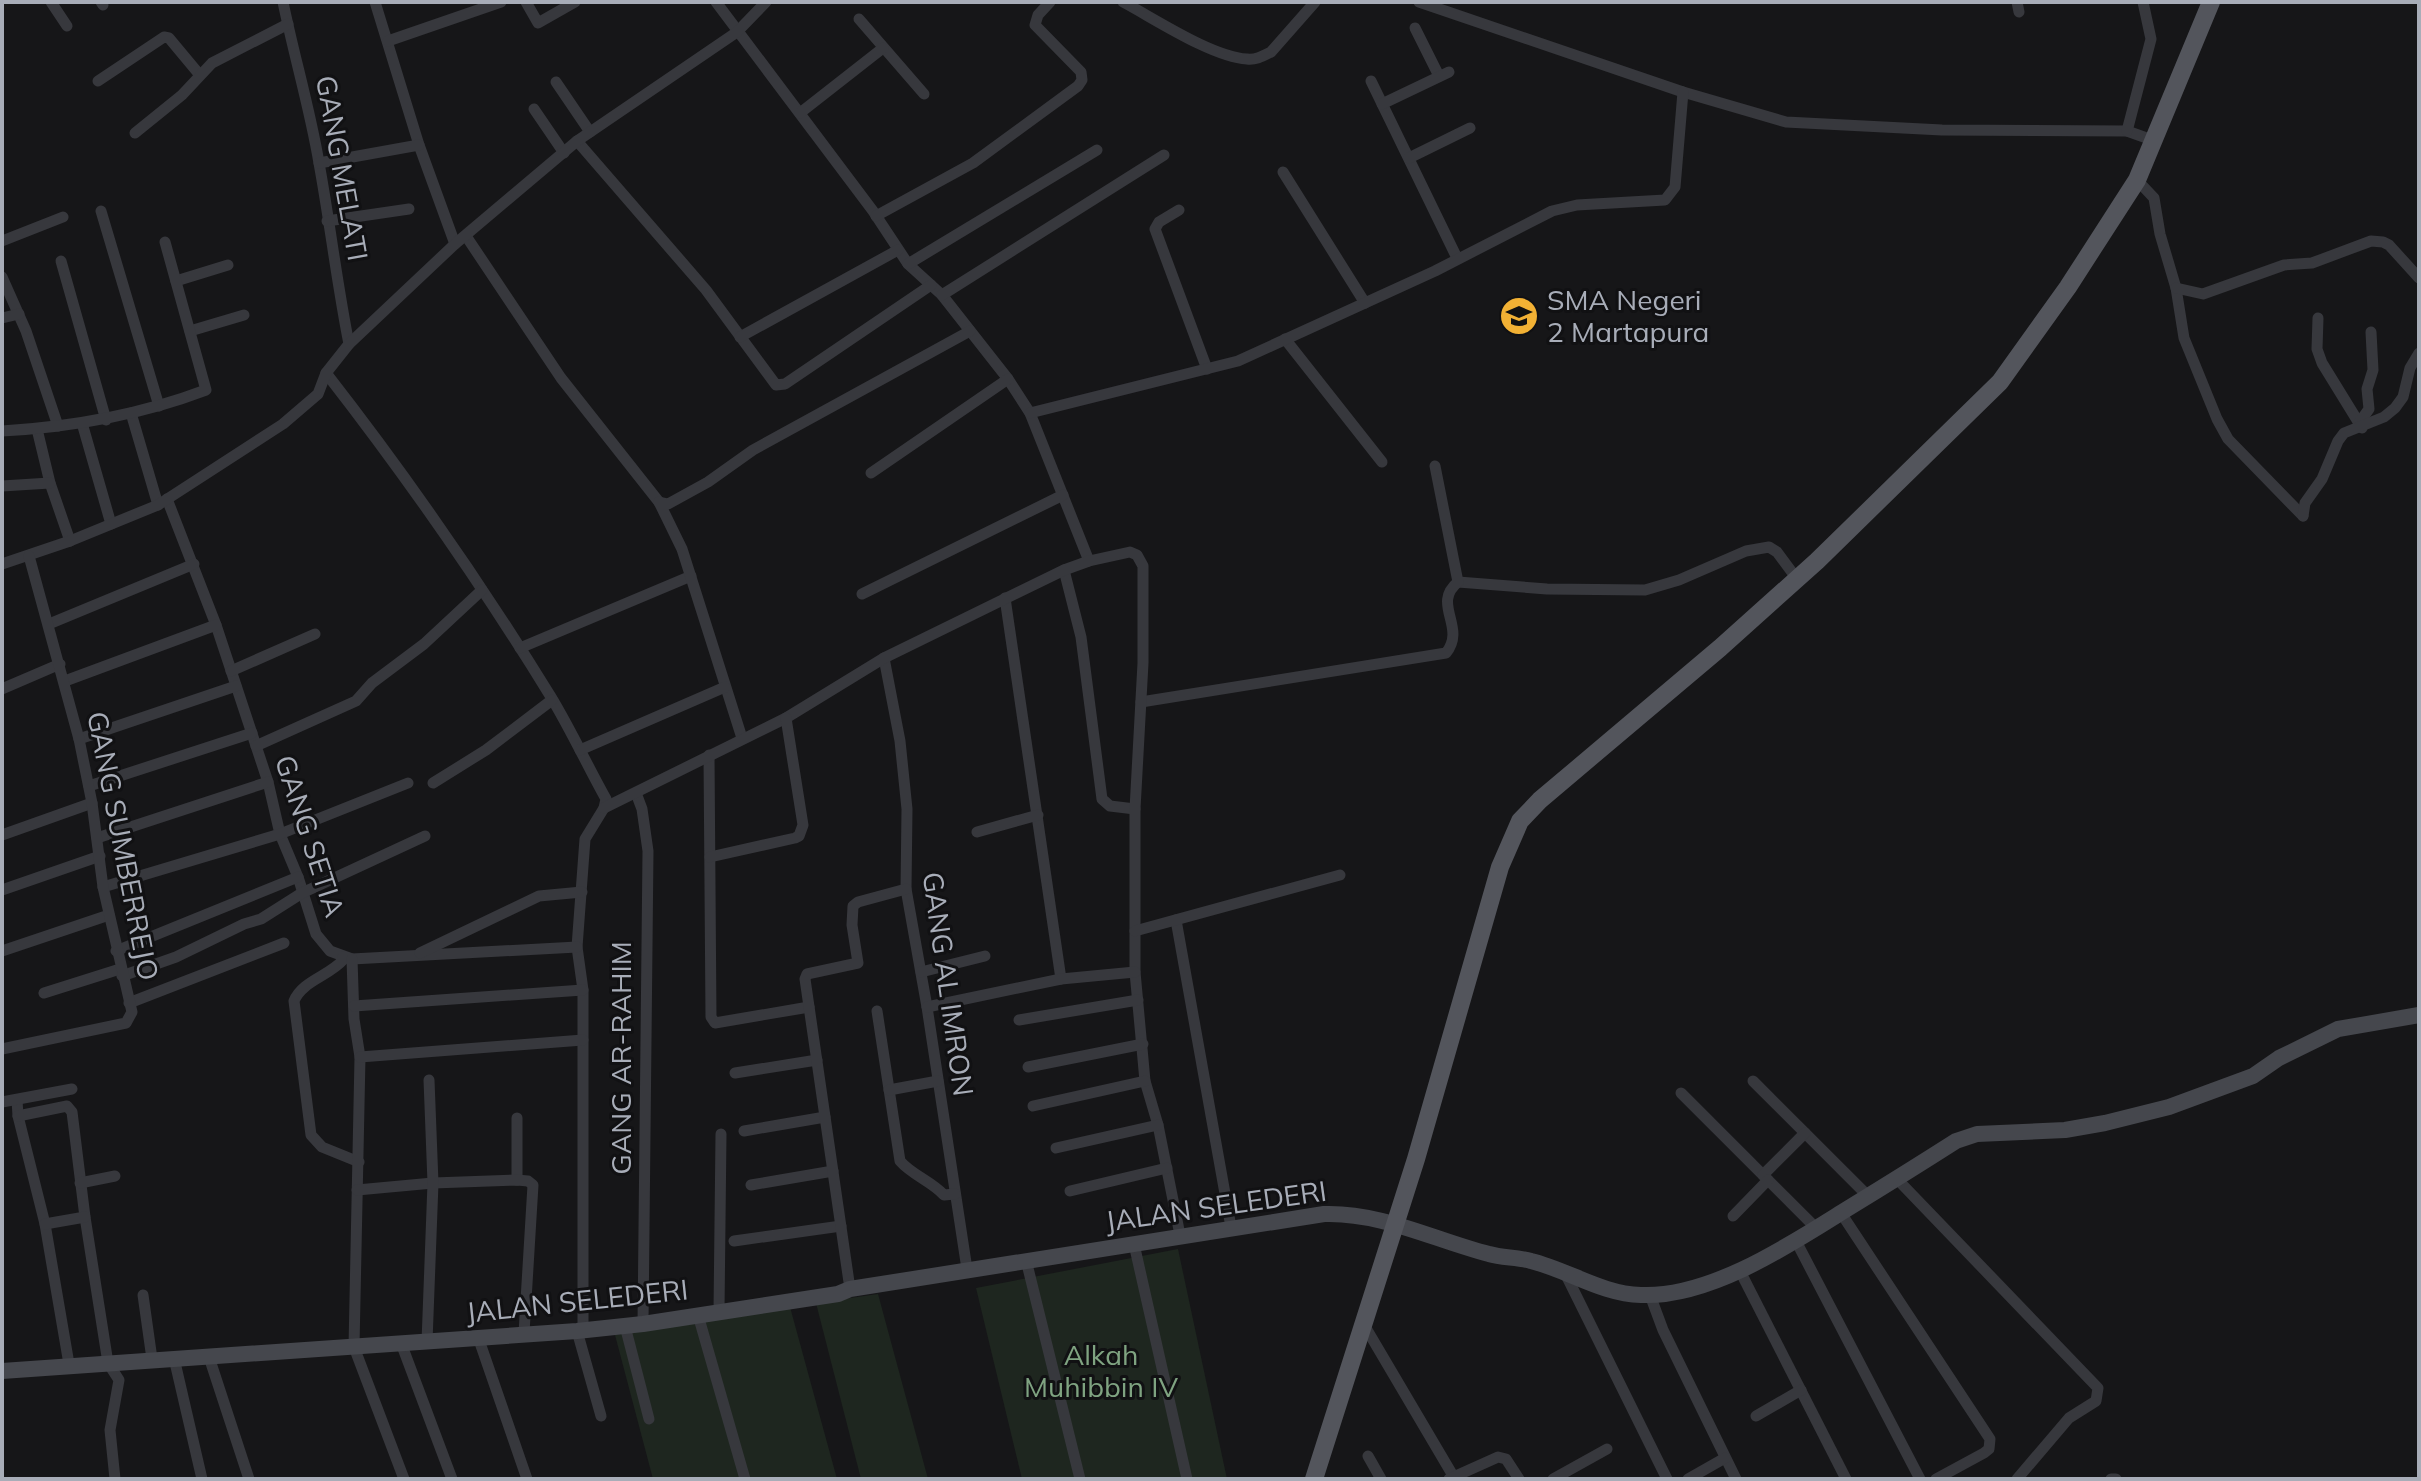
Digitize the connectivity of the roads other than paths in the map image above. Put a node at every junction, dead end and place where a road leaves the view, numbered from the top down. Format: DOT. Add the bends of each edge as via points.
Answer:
graph roads {
  1 [pos="51,2"];
  2 [pos="283,2"];
  3 [pos="375,2"];
  4 [pos="501,2"];
  5 [pos="526,2"];
  6 [pos="575,2"];
  7 [pos="716,2"];
  8 [pos="766,2"];
  9 [pos="1050,2"];
  10 [pos="1123,2"];
  11 [pos="1315,2"];
  12 [pos="1419,2"];
  13 [pos="2143,2"];
  14 [pos="2211,2"];
  15 [pos="859,19"];
  16 [pos="288,24"];
  17 [pos="67,26"];
  18 [pos="1415,28"];
  19 [pos="737,32"];
  20 [pos="388,41"];
  21 [pos="883,48"];
  22 [pos="199,74"];
  23 [pos="98,81"];
  24 [pos="1371,81"];
  25 [pos="556,82"];
  26 [pos="1683,92"];
  27 [pos="924,94"];
  28 [pos="1382,104"];
  29 [pos="534,109"];
  30 [pos="800,113"];
  31 [pos="1470,128"];
  32 [pos="2127,131"];
  33 [pos="590,132"];
  34 [pos="135,133"];
  35 [pos="577,141"];
  36 [pos="2155,141"];
  37 [pos="419,145"];
  38 [pos="1097,150"];
  39 [pos="564,153"];
  40 [pos="1164,155"];
  41 [pos="1409,158"];
  42 [pos="319,163"];
  43 [pos="1283,172"];
  44 [pos="2137,180"];
  45 [pos="409,209"];
  46 [pos="1179,210"];
  47 [pos="101,211"];
  48 [pos="876,216"];
  49 [pos="63,217"];
  50 [pos="327,221"];
  51 [pos="466,236"];
  52 [pos="2,241"];
  53 [pos="165,242"];
  54 [pos="455,244"];
  55 [pos="898,250"];
  56 [pos="1457,258"];
  57 [pos="61,261"];
  58 [pos="908,264"];
  59 [pos="228,265"];
  60 [pos="2,277"];
  61 [pos="2419,278"];
  62 [pos="176,281"];
  63 [pos="931,285"];
  64 [pos="2176,288"];
  65 [pos="942,295"];
  66 [pos="1365,303"];
  67 [pos="19,314"];
  68 [pos="244,315"];
  69 [pos="2,318"];
  70 [pos="2318,318"];
  71 [pos="190,331"];
  72 [pos="970,331"];
  73 [pos="2371,332"];
  74 [pos="740,337"];
  75 [pos="1285,339"];
  76 [pos="349,344"];
  77 [pos="2419,353"];
  78 [pos="2415,368"];
  79 [pos="1207,369"];
  80 [pos="326,373"];
  81 [pos="1008,379"];
  82 [pos="159,406"];
  83 [pos="131,413"];
  84 [pos="1030,413"];
  85 [pos="106,420"];
  86 [pos="82,423"];
  87 [pos="2360,425"];
  88 [pos="58,426"];
  89 [pos="37,429"];
  90 [pos="2,431"];
  91 [pos="1382,462"];
  92 [pos="1435,466"];
  93 [pos="871,473"];
  94 [pos="50,483"];
  95 [pos="2,486"];
  96 [pos="1063,495"];
  97 [pos="163,502"];
  98 [pos="659,502"];
  99 [pos="111,524"];
  100 [pos="70,541"];
  101 [pos="29,556"];
  102 [pos="1089,561"];
  103 [pos="2,564"];
  104 [pos="194,564"];
  105 [pos="1064,570"];
  106 [pos="691,576"];
  107 [pos="1797,579"];
  108 [pos="1458,582"];
  109 [pos="482,590"];
  110 [pos="862,594"];
  111 [pos="1005,598"];
  112 [pos="49,624"];
  113 [pos="216,625"];
  114 [pos="315,634"];
  115 [pos="520,648"];
  116 [pos="884,658"];
  117 [pos="60,664"];
  118 [pos="231,671"];
  119 [pos="65,681"];
  120 [pos="236,686"];
  121 [pos="725,687"];
  122 [pos="2,689"];
  123 [pos="552,700"];
  124 [pos="1141,702"];
  125 [pos="786,718"];
  126 [pos="252,733"];
  127 [pos="742,738"];
  128 [pos="79,739"];
  129 [pos="256,746"];
  130 [pos="580,750"];
  131 [pos="709,755"];
  132 [pos="268,782"];
  133 [pos="408,783"];
  134 [pos="433,783"];
  135 [pos="89,786"];
  136 [pos="636,793"];
  137 [pos="92,803"];
  138 [pos="604,808"];
  139 [pos="1135,809"];
  140 [pos="1038,815"];
  141 [pos="977,832"];
  142 [pos="280,834"];
  143 [pos="2,835"];
  144 [pos="425,836"];
  145 [pos="97,838"];
  146 [pos="100,856"];
  147 [pos="710,857"];
  148 [pos="1340,875"];
  149 [pos="298,877"];
  150 [pos="103,887"];
  151 [pos="906,889"];
  152 [pos="2,890"];
  153 [pos="582,892"];
  154 [pos="302,893"];
  155 [pos="109,915"];
  156 [pos="1176,920"];
  157 [pos="1135,931"];
  158 [pos="284,943"];
  159 [pos="577,947"];
  160 [pos="2,951"];
  161 [pos="116,951"];
  162 [pos="414,956"];
  163 [pos="985,956"];
  164 [pos="347,958"];
  165 [pos="921,972"];
  166 [pos="1135,972"];
  167 [pos="121,973"];
  168 [pos="1061,979"];
  169 [pos="583,990"];
  170 [pos="44,993"];
  171 [pos="1138,1000"];
  172 [pos="129,1003"];
  173 [pos="354,1006"];
  174 [pos="809,1007"];
  175 [pos="927,1007"];
  176 [pos="877,1011"];
  177 [pos="2419,1015"];
  178 [pos="1019,1020"];
  179 [pos="583,1040"];
  180 [pos="1143,1044"];
  181 [pos="2,1049"];
  182 [pos="360,1057"];
  183 [pos="817,1060"];
  184 [pos="1028,1067"];
  185 [pos="735,1073"];
  186 [pos="429,1080"];
  187 [pos="938,1081"];
  188 [pos="1145,1081"];
  189 [pos="1753,1081"];
  190 [pos="72,1089"];
  191 [pos="889,1090"];
  192 [pos="1681,1093"];
  193 [pos="17,1100"];
  194 [pos="2,1102"];
  195 [pos="1033,1106"];
  196 [pos="18,1116"];
  197 [pos="825,1117"];
  198 [pos="517,1118"];
  199 [pos="1158,1125"];
  200 [pos="744,1131"];
  201 [pos="1805,1133"];
  202 [pos="721,1134"];
  203 [pos="1056,1148"];
  204 [pos="359,1162"];
  205 [pos="1167,1168"];
  206 [pos="833,1171"];
  207 [pos="115,1176"];
  208 [pos="1766,1178"];
  209 [pos="1897,1179"];
  210 [pos="517,1180"];
  211 [pos="80,1183"];
  212 [pos="433,1183"];
  213 [pos="751,1185"];
  214 [pos="357,1190"];
  215 [pos="1070,1191"];
  216 [pos="955,1194"];
  217 [pos="1868,1196"];
  218 [pos="1841,1213"];
  219 [pos="1733,1216"];
  220 [pos="85,1217"];
  221 [pos="45,1224"];
  222 [pos="1395,1225"];
  223 [pos="841,1226"];
  224 [pos="1231,1227"];
  225 [pos="1817,1229"];
  226 [pos="1180,1235"];
  227 [pos="734,1241"];
  228 [pos="1796,1241"];
  229 [pos="1134,1244"];
  230 [pos="1026,1260"];
  231 [pos="967,1269"];
  232 [pos="1740,1271"];
  233 [pos="1566,1275"];
  234 [pos="850,1289"];
  235 [pos="143,1295"];
  236 [pos="1650,1295"];
  237 [pos="719,1311"];
  238 [pos="698,1315"];
  239 [pos="1363,1323"];
  240 [pos="643,1324"];
  241 [pos="625,1326"];
  242 [pos="580,1330"];
  243 [pos="524,1333"];
  244 [pos="478,1337"];
  245 [pos="427,1342"];
  246 [pos="401,1343"];
  247 [pos="354,1347"];
  248 [pos="209,1357"];
  249 [pos="174,1358"];
  250 [pos="152,1359"];
  251 [pos="108,1363"];
  252 [pos="69,1364"];
  253 [pos="2,1371"];
  254 [pos="1801,1390"];
  255 [pos="601,1416"];
  256 [pos="1756,1416"];
  257 [pos="649,1419"];
  258 [pos="1607,1449"];
  259 [pos="1368,1456"];
  260 [pos="1725,1458"];
  261 [pos="1453,1478"];
  262 [pos="115,1479"];
  263 [pos="202,1479"];
  264 [pos="249,1479"];
  265 [pos="404,1479"];
  266 [pos="452,1479"];
  267 [pos="527,1479"];
  268 [pos="745,1479"];
  269 [pos="1080,1479"];
  270 [pos="1187,1479"];
  271 [pos="1314,1479"];
  272 [pos="1381,1479"];
  273 [pos="1519,1479"];
  274 [pos="1553,1479"];
  275 [pos="1667,1479"];
  276 [pos="1688,1479"];
  277 [pos="1736,1479"];
  278 [pos="1846,1479"];
  279 [pos="1920,1479"];
  280 [pos="1936,1479"];
  281 [pos="2017,1479"];
  1 -- 17 [label="street"];
  2 -- 16 [label="street, GANG MELATI"];
  3 -- 20 [label="street"];
  4 -- 20 [label="street"];
  5 -- 6 [label="street" via="538,23"];
  7 -- 19 [label="street"];
  8 -- 19 [label="street"];
  9 -- 48 [label="street" via="1035,25 1081,72 1078,86 973,163"];
  10 -- 11 [label="street" via="1202,44 1244,59 1271,52"];
  12 -- 26 [label="street"];
  13 -- 32 [label="street" via="2151,39"];
  14 -- 36 [label="main road"];
  15 -- 21 [label="street"];
  16 -- 22 [label="street"];
  16 -- 42 [label="street, GANG MELATI"];
  18 -- 28 [label="street" via="1444,74"];
  19 -- 30 [label="street"];
  19 -- 33 [label="street"];
  20 -- 37 [label="street"];
  21 -- 27 [label="street"];
  21 -- 30 [label="street"];
  22 -- 23 [label="street" via="164,37"];
  22 -- 34 [label="street"];
  24 -- 28 [label="street"];
  25 -- 33 [label="street"];
  26 -- 32 [label="street" via="1803,124"];
  26 -- 56 [label="street" via="1675,187 1665,200 1552,211"];
  28 -- 41 [label="street"];
  29 -- 39 [label="street"];
  30 -- 48 [label="street"];
  31 -- 41 [label="street"];
  32 -- 36 [label="street"];
  33 -- 35 [label="street"];
  35 -- 39 [label="street"];
  35 -- 74 [label="street"];
  36 -- 44 [label="main road"];
  37 -- 42 [label="street"];
  37 -- 54 [label="street"];
  38 -- 58 [label="street"];
  39 -- 51 [label="street"];
  40 -- 65 [label="street"];
  41 -- 56 [label="street"];
  42 -- 50 [label="street, GANG MELATI"];
  43 -- 66 [label="street"];
  44 -- 64 [label="street" via="2154,198"];
  44 -- 107 [label="main road" via="2000,382"];
  45 -- 50 [label="street"];
  46 -- 79 [label="street" via="1155,229"];
  47 -- 82 [label="street"];
  48 -- 55 [label="street"];
  49 -- 52 [label="street"];
  50 -- 76 [label="street, GANG MELATI"];
  51 -- 54 [label="street"];
  51 -- 98 [label="street" via="561,378"];
  53 -- 62 [label="street"];
  54 -- 76 [label="street"];
  55 -- 58 [label="street"];
  55 -- 74 [label="street"];
  56 -- 66 [label="street"];
  57 -- 85 [label="street"];
  58 -- 63 [label="street"];
  59 -- 62 [label="street"];
  60 -- 67 [label="street"];
  61 -- 64 [label="street" via="2389,245 2371,241 2203,294"];
  62 -- 71 [label="street"];
  63 -- 65 [label="street"];
  63 -- 74 [label="street" via="780,386"];
  64 -- 87 [label="street" via="2184,338 2228,439 2303,516 2338,441"];
  65 -- 72 [label="street"];
  66 -- 75 [label="street"];
  67 -- 69 [label="street"];
  67 -- 88 [label="street"];
  68 -- 71 [label="street"];
  70 -- 87 [label="street" via="2322,363"];
  71 -- 82 [label="street" via="206,390"];
  72 -- 81 [label="street"];
  72 -- 98 [label="street" via="753,450 668,504"];
  73 -- 87 [label="street" via="2369,409"];
  75 -- 79 [label="street"];
  75 -- 91 [label="street"];
  76 -- 80 [label="street"];
  77 -- 78 [label="street"];
  78 -- 87 [label="street" via="2395,408"];
  79 -- 84 [label="street"];
  80 -- 97 [label="street" via="318,394 301,411"];
  80 -- 109 [label="street" via="398,466"];
  81 -- 84 [label="street"];
  81 -- 93 [label="street"];
  82 -- 83 [label="street"];
  83 -- 85 [label="street"];
  83 -- 97 [label="street, GANG SETIA"];
  84 -- 96 [label="street"];
  85 -- 86 [label="street"];
  86 -- 88 [label="street"];
  86 -- 99 [label="street"];
  88 -- 89 [label="street"];
  89 -- 90 [label="street"];
  89 -- 94 [label="street"];
  92 -- 108 [label="street"];
  94 -- 95 [label="street"];
  94 -- 100 [label="street"];
  96 -- 102 [label="street"];
  96 -- 110 [label="street"];
  97 -- 99 [label="street"];
  97 -- 104 [label="street, GANG SETIA"];
  98 -- 106 [label="street"];
  99 -- 100 [label="street"];
  100 -- 101 [label="street"];
  101 -- 103 [label="street"];
  101 -- 112 [label="street, GANG SUMBERREJO"];
  102 -- 105 [label="street"];
  102 -- 124 [label="street" via="1130,552 1143,566"];
  104 -- 112 [label="street"];
  104 -- 113 [label="street, GANG SETIA"];
  105 -- 111 [label="street"];
  105 -- 139 [label="street" via="1081,637 1102,799 1110,806"];
  106 -- 115 [label="street"];
  106 -- 121 [label="street"];
  107 -- 108 [label="street" via="1769,547 1645,590"];
  107 -- 222 [label="main road" via="1520,821 1500,867"];
  108 -- 124 [label="street" via="1447,597 1455,633 1446,653"];
  109 -- 115 [label="street"];
  109 -- 129 [label="street" via="350,706"];
  111 -- 116 [label="street"];
  111 -- 140 [label="street"];
  112 -- 117 [label="street, GANG SUMBERREJO"];
  113 -- 118 [label="street, GANG SETIA"];
  113 -- 119 [label="street"];
  114 -- 118 [label="street"];
  115 -- 123 [label="street"];
  116 -- 125 [label="street"];
  116 -- 151 [label="street, GANG AL IMRON" via="907,809"];
  117 -- 119 [label="street, GANG SUMBERREJO"];
  117 -- 122 [label="street"];
  118 -- 120 [label="street, GANG SETIA"];
  119 -- 128 [label="street, GANG SUMBERREJO"];
  120 -- 126 [label="street, GANG SETIA"];
  120 -- 128 [label="street"];
  121 -- 127 [label="street"];
  121 -- 130 [label="street"];
  123 -- 130 [label="street"];
  123 -- 134 [label="street"];
  124 -- 139 [label="street"];
  125 -- 127 [label="street"];
  125 -- 147 [label="street" via="802,832"];
  126 -- 129 [label="street, GANG SETIA"];
  126 -- 135 [label="street"];
  127 -- 131 [label="street"];
  128 -- 135 [label="street, GANG SUMBERREJO"];
  129 -- 132 [label="street, GANG SETIA"];
  130 -- 138 [label="street" via="606,799"];
  131 -- 136 [label="street"];
  131 -- 147 [label="street"];
  132 -- 142 [label="street, GANG SETIA"];
  132 -- 145 [label="street"];
  133 -- 142 [label="street"];
  135 -- 137 [label="street, GANG SUMBERREJO"];
  136 -- 138 [label="street"];
  136 -- 240 [label="street, GANG AR-RAHIM" via="648,851"];
  137 -- 143 [label="street"];
  137 -- 145 [label="street, GANG SUMBERREJO"];
  138 -- 153 [label="street" via="585,839"];
  139 -- 157 [label="street"];
  140 -- 141 [label="street"];
  140 -- 168 [label="street"];
  142 -- 149 [label="street, GANG SETIA"];
  142 -- 150 [label="street"];
  144 -- 154 [label="street"];
  145 -- 146 [label="street, GANG SUMBERREJO"];
  146 -- 150 [label="street, GANG SUMBERREJO"];
  146 -- 152 [label="street"];
  147 -- 174 [label="street" via="712,1020"];
  148 -- 156 [label="street"];
  149 -- 154 [label="street, GANG SETIA"];
  149 -- 161 [label="street"];
  150 -- 155 [label="street, GANG SUMBERREJO"];
  151 -- 165 [label="street, GANG AL IMRON"];
  151 -- 174 [label="street" via="853,906 858,963 807,974"];
  153 -- 159 [label="street"];
  153 -- 162 [label="street" via="539,896"];
  154 -- 164 [label="street, GANG SETIA" via="316,934 330,951"];
  154 -- 167 [label="street" via="261,919 176,957"];
  155 -- 160 [label="street"];
  155 -- 161 [label="street, GANG SUMBERREJO"];
  156 -- 157 [label="street"];
  156 -- 224 [label="street"];
  157 -- 166 [label="street"];
  158 -- 172 [label="street"];
  159 -- 162 [label="street"];
  159 -- 169 [label="street"];
  161 -- 167 [label="street, GANG SUMBERREJO"];
  162 -- 164 [label="street"];
  163 -- 165 [label="street"];
  164 -- 173 [label="street"];
  164 -- 204 [label="street" via="297,991 294,1001 311,1135 322,1147"];
  165 -- 175 [label="street, GANG AL IMRON"];
  166 -- 168 [label="street"];
  166 -- 171 [label="street"];
  167 -- 170 [label="street"];
  167 -- 172 [label="street, GANG SUMBERREJO"];
  168 -- 175 [label="street"];
  169 -- 173 [label="street"];
  169 -- 179 [label="street"];
  171 -- 178 [label="street"];
  171 -- 180 [label="street"];
  172 -- 181 [label="street, GANG SUMBERREJO" via="131,1018 126,1023"];
  173 -- 182 [label="street"];
  174 -- 183 [label="street"];
  175 -- 187 [label="street, GANG AL IMRON"];
  176 -- 191 [label="street"];
  177 -- 209 [label="street, JALAN SELEDERI" via="2338,1029 2253,1076 2169,1107 2065,1130 1964,1138"];
  179 -- 182 [label="street"];
  179 -- 242 [label="street"];
  180 -- 184 [label="street"];
  180 -- 188 [label="street"];
  182 -- 204 [label="street"];
  183 -- 185 [label="street"];
  183 -- 197 [label="street"];
  186 -- 212 [label="street"];
  187 -- 191 [label="street"];
  187 -- 216 [label="street, GANG AL IMRON"];
  188 -- 195 [label="street"];
  188 -- 199 [label="street"];
  189 -- 201 [label="street"];
  190 -- 193 [label="street"];
  191 -- 216 [label="street" via="900,1161 944,1195"];
  192 -- 208 [label="street"];
  193 -- 194 [label="street"];
  193 -- 196 [label="street"];
  196 -- 211 [label="street" via="62,1106 71,1109"];
  196 -- 221 [label="street"];
  197 -- 200 [label="street"];
  197 -- 206 [label="street"];
  198 -- 210 [label="street"];
  199 -- 203 [label="street"];
  199 -- 205 [label="street"];
  201 -- 208 [label="street"];
  201 -- 217 [label="street"];
  202 -- 237 [label="street"];
  204 -- 214 [label="street"];
  205 -- 215 [label="street"];
  205 -- 226 [label="street"];
  206 -- 213 [label="street"];
  206 -- 223 [label="street"];
  207 -- 211 [label="street"];
  208 -- 219 [label="street"];
  208 -- 225 [label="street"];
  209 -- 217 [label="street, JALAN SELEDERI"];
  209 -- 281 [label="street" via="2098,1388 2096,1401 2069,1418"];
  210 -- 212 [label="street"];
  210 -- 243 [label="street" via="533,1185"];
  211 -- 220 [label="street"];
  212 -- 214 [label="street"];
  212 -- 245 [label="street"];
  214 -- 247 [label="street"];
  216 -- 231 [label="street, GANG AL IMRON"];
  217 -- 218 [label="street, JALAN SELEDERI"];
  218 -- 225 [label="street, JALAN SELEDERI"];
  218 -- 280 [label="street" via="1990,1439 1984,1453"];
  220 -- 221 [label="street"];
  220 -- 251 [label="street"];
  221 -- 252 [label="street"];
  222 -- 224 [label="street, JALAN SELEDERI" via="1347,1213"];
  222 -- 233 [label="street, JALAN SELEDERI"];
  222 -- 239 [label="main road"];
  223 -- 227 [label="street"];
  223 -- 234 [label="street"];
  224 -- 226 [label="street, JALAN SELEDERI"];
  225 -- 228 [label="street, JALAN SELEDERI"];
  226 -- 229 [label="street, JALAN SELEDERI"];
  228 -- 232 [label="street, JALAN SELEDERI"];
  228 -- 279 [label="street"];
  229 -- 230 [label="street, JALAN SELEDERI"];
  229 -- 270 [label="street"];
  230 -- 231 [label="street, JALAN SELEDERI"];
  230 -- 269 [label="street"];
  231 -- 234 [label="street, JALAN SELEDERI"];
  232 -- 236 [label="street, JALAN SELEDERI"];
  232 -- 254 [label="street"];
  233 -- 236 [label="street, JALAN SELEDERI" via="1624,1293"];
  233 -- 275 [label="street"];
  234 -- 237 [label="street, JALAN SELEDERI"];
  235 -- 250 [label="street"];
  236 -- 260 [label="street"];
  237 -- 238 [label="street, JALAN SELEDERI"];
  238 -- 240 [label="street, JALAN SELEDERI"];
  238 -- 268 [label="street"];
  239 -- 261 [label="street"];
  239 -- 271 [label="main road"];
  240 -- 241 [label="street, JALAN SELEDERI"];
  241 -- 242 [label="street, JALAN SELEDERI"];
  241 -- 257 [label="street"];
  242 -- 243 [label="street, JALAN SELEDERI"];
  242 -- 255 [label="street"];
  243 -- 244 [label="street, JALAN SELEDERI"];
  244 -- 245 [label="street, JALAN SELEDERI"];
  244 -- 267 [label="street"];
  245 -- 246 [label="street, JALAN SELEDERI"];
  246 -- 247 [label="street, JALAN SELEDERI"];
  246 -- 266 [label="street"];
  247 -- 248 [label="street, JALAN SELEDERI"];
  247 -- 265 [label="street"];
  248 -- 249 [label="street, JALAN SELEDERI"];
  248 -- 264 [label="street"];
  249 -- 250 [label="street, JALAN SELEDERI"];
  249 -- 263 [label="street"];
  250 -- 251 [label="street, JALAN SELEDERI"];
  251 -- 252 [label="street, JALAN SELEDERI"];
  251 -- 262 [label="street" via="119,1380 110,1430"];
  252 -- 253 [label="street, JALAN SELEDERI"];
  254 -- 256 [label="street"];
  254 -- 278 [label="street"];
  258 -- 274 [label="street"];
  259 -- 272 [label="street"];
  260 -- 276 [label="street"];
  260 -- 277 [label="street"];
  261 -- 273 [label="street" via="1498,1457 1506,1459"];
}
